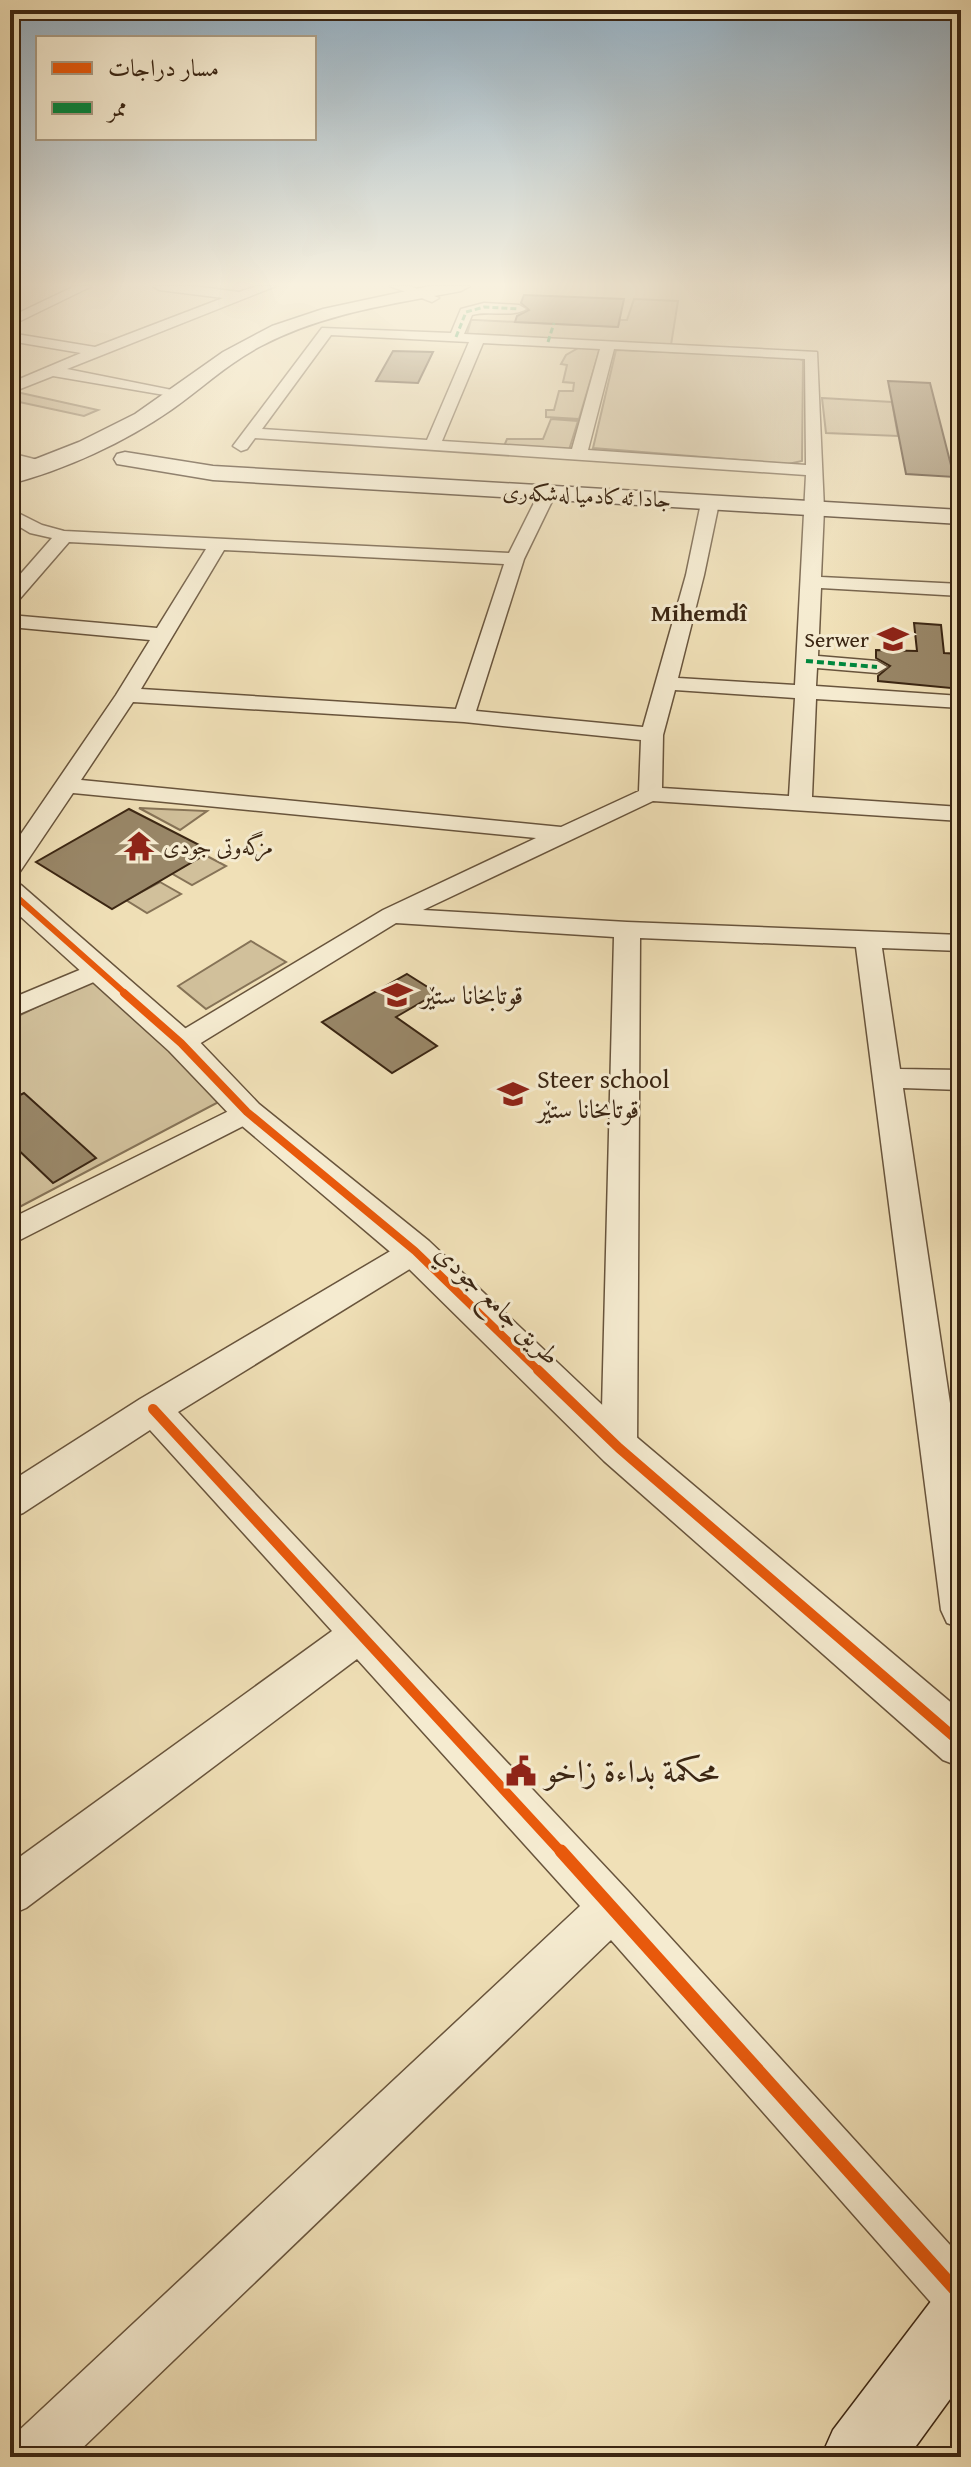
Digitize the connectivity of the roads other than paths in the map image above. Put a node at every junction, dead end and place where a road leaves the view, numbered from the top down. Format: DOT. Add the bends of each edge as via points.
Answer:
graph roads {
  1 [pos="168,401"];
  2 [pos="198,401"];
  3 [pos="275,401"];
  4 [pos="451,401"];
  5 [pos="593,401"];
  6 [pos="812,401"];
  7 [pos="183,415"];
  8 [pos="433,444"];
  9 [pos="153,446"];
  10 [pos="579,455"];
  11 [pos="10,458"];
  12 [pos="125,458"];
  13 [pos="91,459"];
  14 [pos="40,466"];
  15 [pos="813,470"];
  16 [pos="213,473"];
  17 [pos="10,478"];
  18 [pos="547,493"];
  19 [pos="710,503"];
  20 [pos="815,509"];
  21 [pos="10,514"];
  22 [pos="961,517"];
  23 [pos="64,536"];
  24 [pos="218,544"];
  25 [pos="515,559"];
  26 [pos="810,582"];
  27 [pos="961,590"];
  28 [pos="10,598"];
  29 [pos="10,621"];
  30 [pos="165,635"];
  31 [pos="806,661"];
  32 [pos="877,667"];
  33 [pos="664,683"];
  34 [pos="805,693"];
  35 [pos="127,695"];
  36 [pos="961,702"];
  37 [pos="464,716"];
  38 [pos="652,735"];
  39 [pos="66,785"];
  40 [pos="650,794"];
  41 [pos="800,803"];
  42 [pos="961,814"];
  43 [pos="567,834"];
  44 [pos="10,868"];
  45 [pos="10,891"];
  46 [pos="392,915"];
  47 [pos="627,930"];
  48 [pos="868,938"];
  49 [pos="961,943"];
  50 [pos="101,969"];
  51 [pos="10,1009"];
  52 [pos="181,1043"];
  53 [pos="886,1078"];
  54 [pos="961,1080"];
  55 [pos="247,1112"];
  56 [pos="10,1233"];
  57 [pos="415,1251"];
  58 [pos="153,1409"];
  59 [pos="619,1448"];
  60 [pos="10,1502"];
  61 [pos="961,1610"];
  62 [pos="361,1633"];
  63 [pos="961,1743"];
  64 [pos="10,1892"];
  65 [pos="612,1907"];
  66 [pos="961,2296"];
  67 [pos="961,2322"];
  68 [pos="32,2457"];
  69 [pos="860,2457"];
  1 -- 13 [label="main road"];
  2 -- 7 [label="main road"];
  3 -- 8 [label="street" via="246,440"];
  4 -- 8 [label="street"];
  5 -- 10 [label="street"];
  6 -- 15 [label="street"];
  8 -- 10 [label="street"];
  9 -- 12 [label="main road"];
  10 -- 15 [label="street"];
  11 -- 14 [label="street"];
  12 -- 13 [label="main road"];
  12 -- 16 [label="main road"];
  13 -- 14 [label="main road"];
  13 -- 16 [label="main road" via="165,474"];
  13 -- 17 [label="main road"];
  14 -- 17 [label="main road"];
  15 -- 20 [label="street"];
  16 -- 18 [label="main road, جادا ئه‌كادميا له‌شكه‌رى"];
  18 -- 19 [label="main road, جادا ئه‌كادميا له‌شكه‌رى"];
  18 -- 25 [label="street"];
  19 -- 20 [label="main road, جادا ئه‌كادميا له‌شكه‌رى"];
  19 -- 33 [label="street"];
  20 -- 22 [label="main road, جادا ئه‌كادميا له‌شكه‌رى"];
  20 -- 26 [label="street"];
  21 -- 23 [label="street" via="36,529"];
  23 -- 24 [label="street"];
  23 -- 28 [label="street"];
  24 -- 25 [label="street"];
  24 -- 30 [label="street"];
  25 -- 37 [label="street"];
  26 -- 27 [label="street"];
  26 -- 31 [label="street"];
  29 -- 30 [label="street"];
  30 -- 35 [label="street"];
  31 -- 32 [label="street"];
  31 -- 34 [label="street"];
  33 -- 34 [label="street"];
  33 -- 38 [label="street"];
  34 -- 36 [label="street"];
  34 -- 41 [label="street"];
  35 -- 37 [label="street"];
  35 -- 39 [label="street"];
  37 -- 38 [label="street"];
  38 -- 40 [label="street"];
  39 -- 43 [label="street"];
  39 -- 44 [label="street"];
  40 -- 41 [label="street"];
  40 -- 43 [label="street"];
  41 -- 42 [label="street"];
  43 -- 46 [label="street"];
  45 -- 50 [label="street, طريق جامع جودي"];
  46 -- 47 [label="street"];
  46 -- 52 [label="street"];
  47 -- 48 [label="street"];
  47 -- 59 [label="street"];
  48 -- 49 [label="street"];
  48 -- 53 [label="street"];
  50 -- 51 [label="street"];
  50 -- 52 [label="street, طريق جامع جودي"];
  52 -- 55 [label="street, طريق جامع جودي"];
  53 -- 54 [label="street"];
  53 -- 61 [label="street"];
  55 -- 56 [label="street"];
  55 -- 57 [label="street, طريق جامع جودي"];
  57 -- 58 [label="street"];
  57 -- 59 [label="street, طريق جامع جودي"];
  58 -- 60 [label="street"];
  58 -- 62 [label="street"];
  59 -- 63 [label="street, طريق جامع جودي"];
  62 -- 64 [label="street"];
  62 -- 65 [label="street"];
  65 -- 66 [label="street"];
  65 -- 68 [label="street"];
  67 -- 69 [label="main road"];
}
